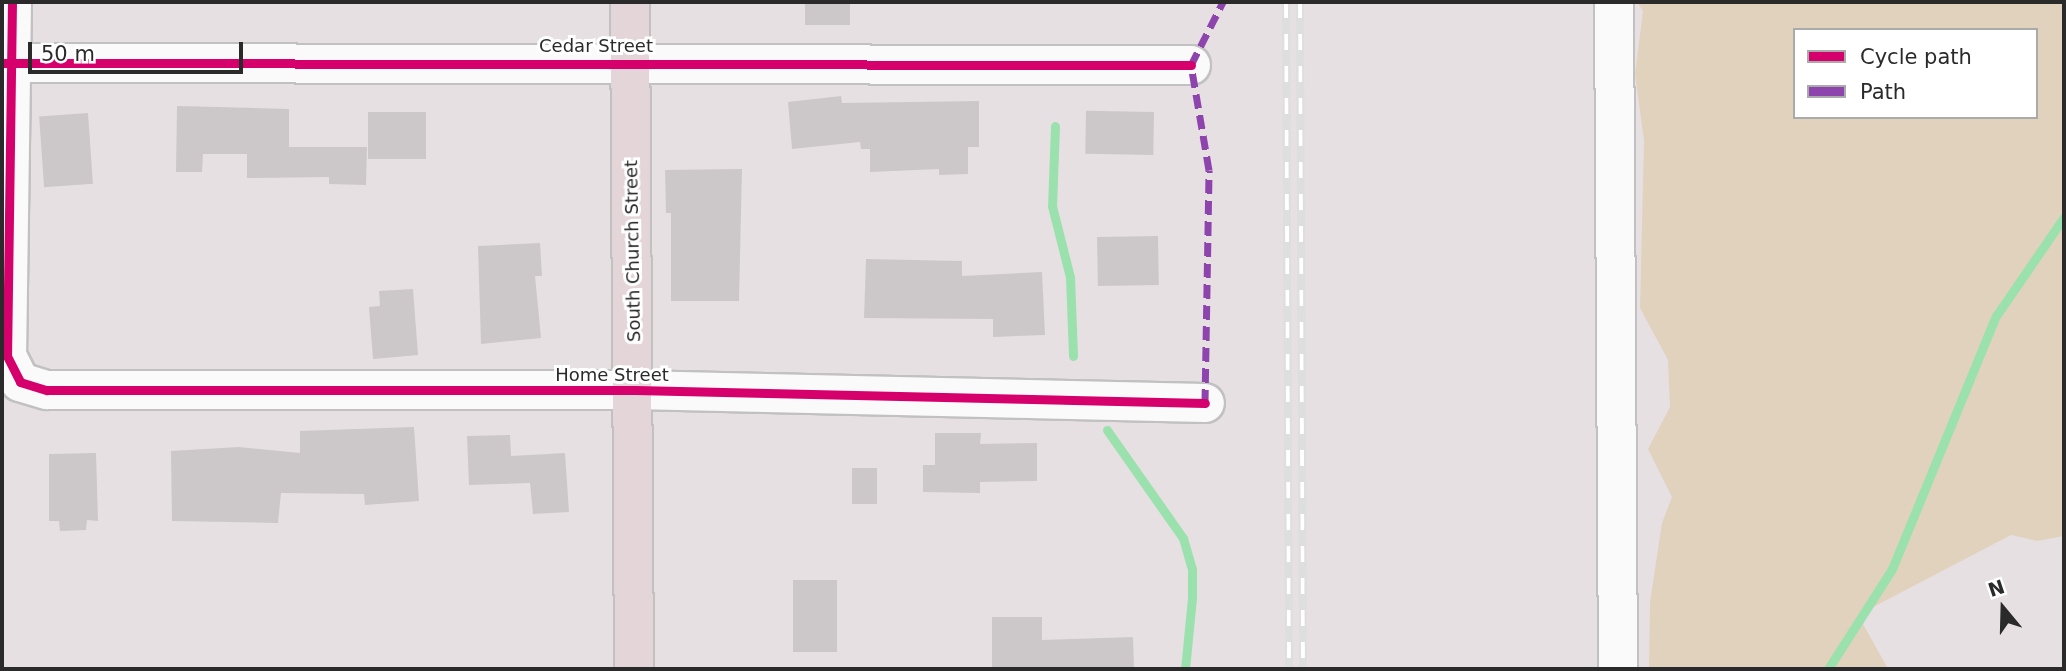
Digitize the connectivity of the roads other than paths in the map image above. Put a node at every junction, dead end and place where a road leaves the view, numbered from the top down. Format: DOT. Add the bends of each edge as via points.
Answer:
graph roads {
  1 [pos="12,2"];
  2 [pos="630,2"];
  3 [pos="1614,2"];
  4 [pos="631,62"];
  5 [pos="7,64"];
  6 [pos="1191,65"];
  7 [pos="635,390"];
  8 [pos="1205,403"];
  9 [pos="634,669"];
  10 [pos="1618,669"];
  1 -- 5 [label="street"];
  2 -- 4 [label="main road, South Church Street"];
  3 -- 10 [label="street"];
  4 -- 5 [label="street, Cedar Street"];
  4 -- 6 [label="street, Cedar Street"];
  4 -- 7 [label="main road, South Church Street"];
  5 -- 7 [label="street, Home Street" via="7,356 20,382 47,390"];
  7 -- 8 [label="street, Home Street"];
  7 -- 9 [label="main road, South Church Street"];
}
